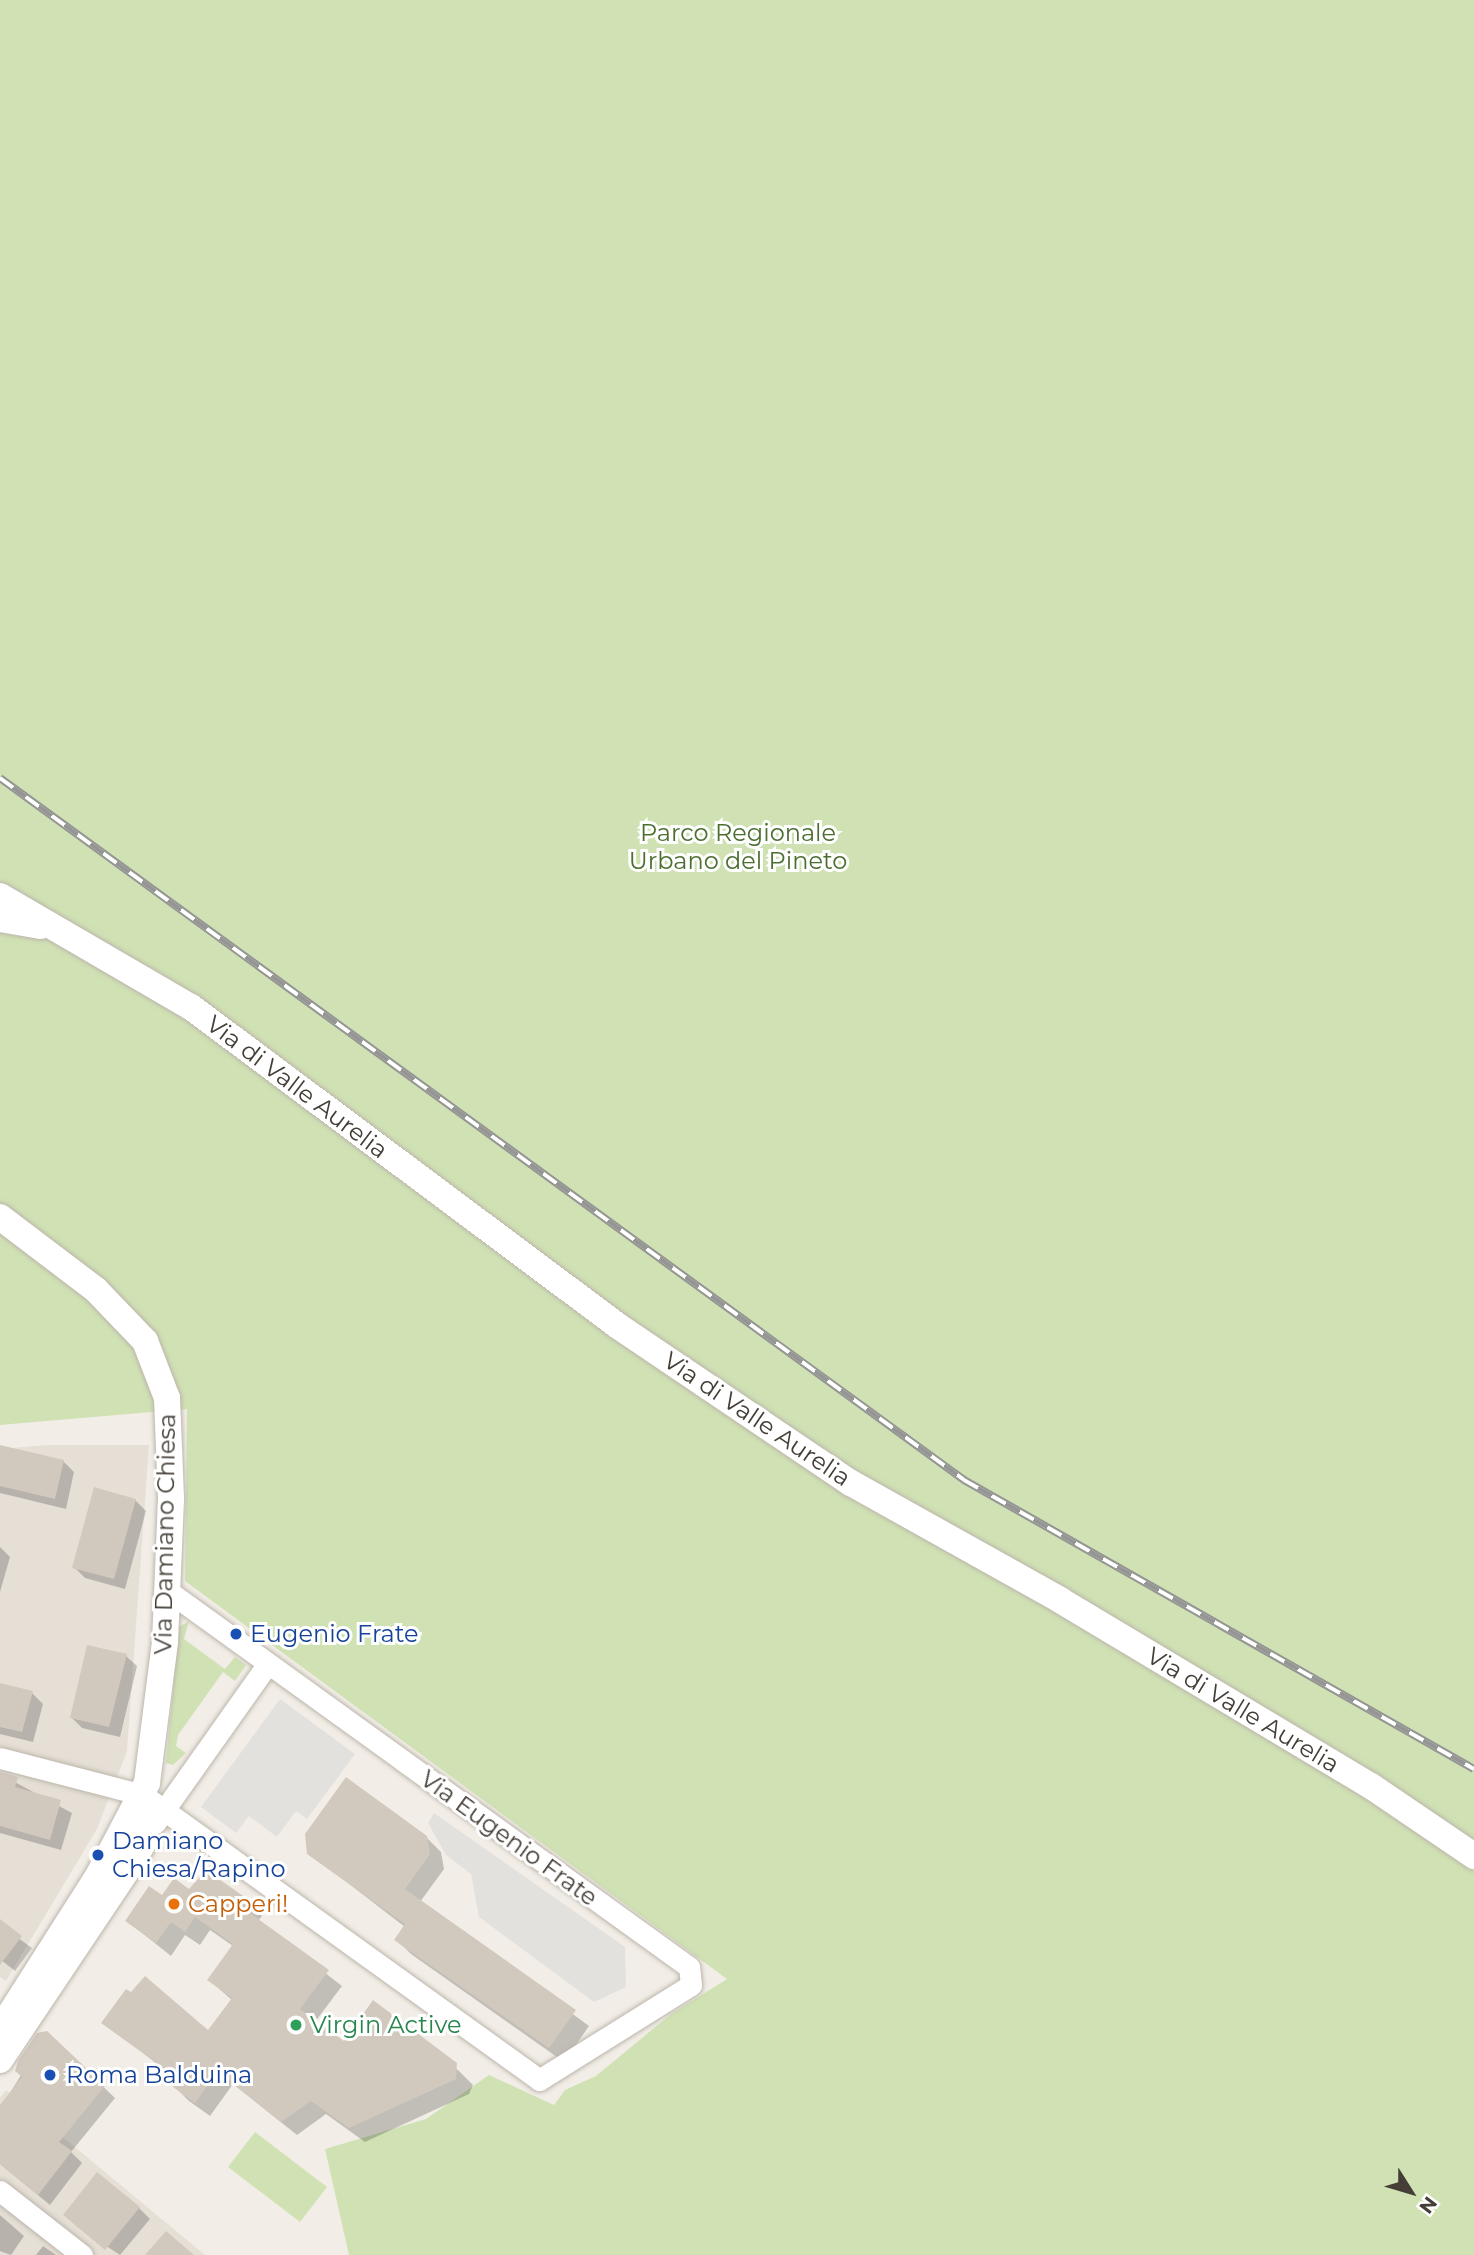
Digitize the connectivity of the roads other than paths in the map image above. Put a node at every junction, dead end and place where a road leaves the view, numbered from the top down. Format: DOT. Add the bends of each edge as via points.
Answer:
graph roads {
  1 [pos="0,896"];
  2 [pos="0,919"];
  3 [pos="72,934"];
  4 [pos="0,1217"];
  5 [pos="168,1591"];
  6 [pos="267,1665"];
  7 [pos="0,1758"];
  8 [pos="153,1803"];
  9 [pos="1474,1856"];
  10 [pos="10,2026"];
  11 [pos="0,2060"];
  12 [pos="0,2191"];
  13 [pos="82,2255"];
  1 -- 3 [label="street, Via di Valle Aurelia"];
  2 -- 3 [label="street, Via di Valle Aurelia"];
  3 -- 9 [label="street, Via di Valle Aurelia" via="191,1007 618,1326 851,1483 1072,1607 1371,1786"];
  4 -- 5 [label="street, Via Damiano Chiesa" via="110,1301 157,1362 171,1446"];
  5 -- 6 [label="street, Via Eugenio Frate"];
  5 -- 8 [label="street, Via Damiano Chiesa"];
  6 -- 8 [label="street, Via Damiano Chiesa"];
  6 -- 8 [label="street, Via Eugenio Frate" via="693,1971 683,1992 539,2080"];
  7 -- 8 [label="street"];
  8 -- 10 [label="street, Via Damiano Chiesa"];
  8 -- 10 [label="street, Via Damiano Chiesa" via="143,1843"];
  10 -- 11 [label="street"];
  12 -- 13 [label="street"];
}
